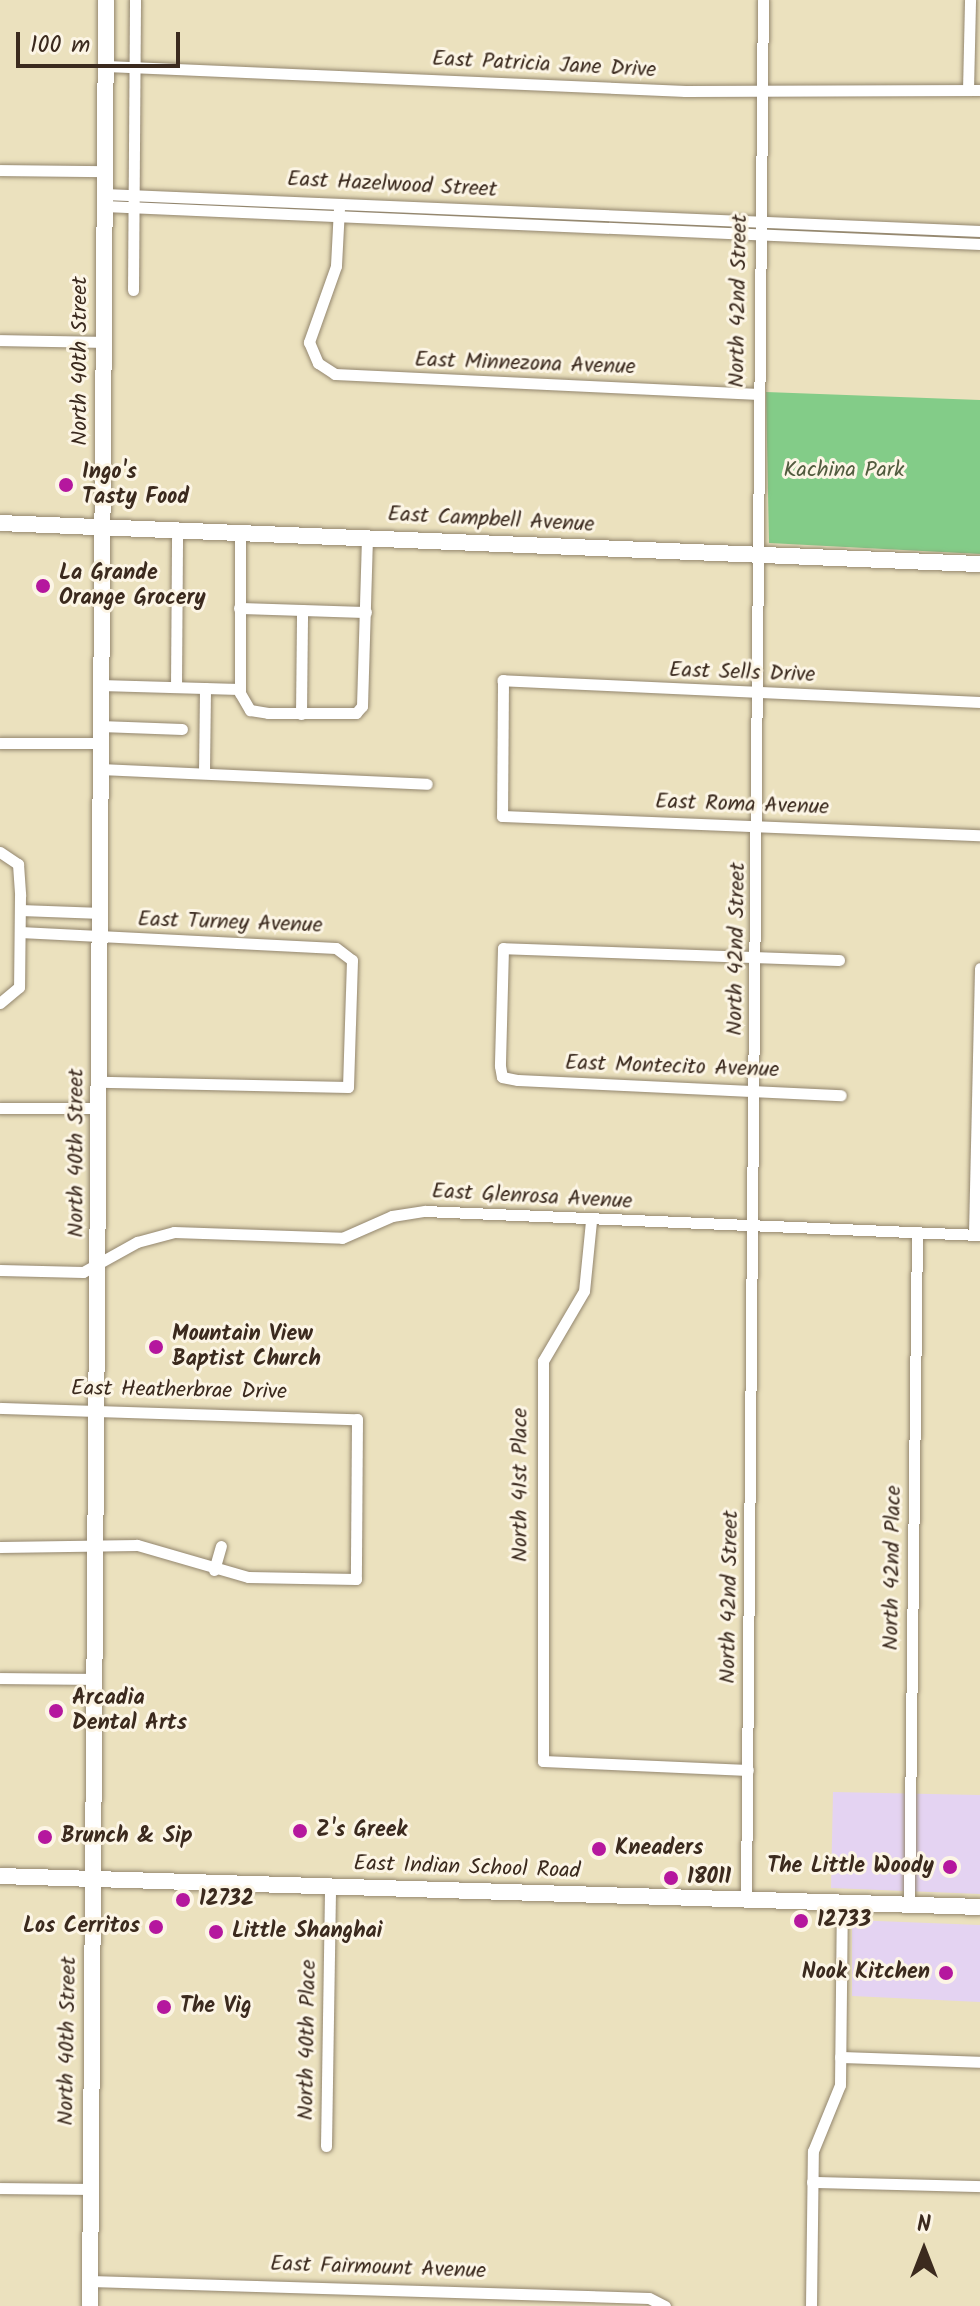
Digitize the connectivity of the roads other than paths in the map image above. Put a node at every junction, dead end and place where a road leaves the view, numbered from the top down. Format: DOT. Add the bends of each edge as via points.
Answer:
graph roads {
  1 [pos="106,0"];
  2 [pos="135,0"];
  3 [pos="763,0"];
  4 [pos="970,0"];
  5 [pos="106,66"];
  6 [pos="133,67"];
  7 [pos="762,89"];
  8 [pos="974,90"];
  9 [pos="0,170"];
  10 [pos="104,171"];
  11 [pos="256,199"];
  12 [pos="104,200"];
  13 [pos="132,200"];
  14 [pos="339,210"];
  15 [pos="527,211"];
  16 [pos="255,212"];
  17 [pos="526,225"];
  18 [pos="871,226"];
  19 [pos="760,228"];
  20 [pos="980,231"];
  21 [pos="870,239"];
  22 [pos="980,244"];
  23 [pos="133,290"];
  24 [pos="0,340"];
  25 [pos="102,342"];
  26 [pos="759,394"];
  27 [pos="0,523"];
  28 [pos="101,525"];
  29 [pos="177,529"];
  30 [pos="240,531"];
  31 [pos="367,536"];
  32 [pos="756,554"];
  33 [pos="980,564"];
  34 [pos="239,608"];
  35 [pos="302,610"];
  36 [pos="366,612"];
  37 [pos="100,685"];
  38 [pos="176,687"];
  39 [pos="205,688"];
  40 [pos="239,689"];
  41 [pos="758,694"];
  42 [pos="980,702"];
  43 [pos="301,714"];
  44 [pos="182,729"];
  45 [pos="100,735"];
  46 [pos="0,743"];
  47 [pos="100,769"];
  48 [pos="204,772"];
  49 [pos="427,784"];
  50 [pos="502,816"];
  51 [pos="757,825"];
  52 [pos="980,835"];
  53 [pos="0,852"];
  54 [pos="20,910"];
  55 [pos="68,911"];
  56 [pos="102,913"];
  57 [pos="20,932"];
  58 [pos="67,932"];
  59 [pos="102,935"];
  60 [pos="757,957"];
  61 [pos="839,960"];
  62 [pos="979,968"];
  63 [pos="0,1003"];
  64 [pos="99,1082"];
  65 [pos="755,1091"];
  66 [pos="841,1095"];
  67 [pos="978,1099"];
  68 [pos="0,1108"];
  69 [pos="99,1108"];
  70 [pos="591,1221"];
  71 [pos="754,1227"];
  72 [pos="917,1232"];
  73 [pos="977,1234"];
  74 [pos="99,1266"];
  75 [pos="0,1270"];
  76 [pos="0,1408"];
  77 [pos="98,1408"];
  78 [pos="221,1546"];
  79 [pos="0,1547"];
  80 [pos="95,1548"];
  81 [pos="214,1570"];
  82 [pos="0,1678"];
  83 [pos="94,1679"];
  84 [pos="748,1770"];
  85 [pos="0,1876"];
  86 [pos="91,1877"];
  87 [pos="330,1886"];
  88 [pos="746,1899"];
  89 [pos="842,1902"];
  90 [pos="909,1905"];
  91 [pos="980,1907"];
  92 [pos="840,2057"];
  93 [pos="980,2062"];
  94 [pos="326,2146"];
  95 [pos="812,2182"];
  96 [pos="980,2186"];
  97 [pos="0,2188"];
  98 [pos="89,2189"];
  99 [pos="90,2281"];
  100 [pos="664,2303"];
  101 [pos="90,2306"];
  102 [pos="811,2306"];
  1 -- 5 [label="main road, North 40th Street"];
  2 -- 6 [label="street"];
  3 -- 7 [label="street, North 42nd Street"];
  4 -- 8 [label="street"];
  5 -- 6 [label="street, East Patricia Jane Drive"];
  5 -- 10 [label="main road, North 40th Street"];
  6 -- 7 [label="street, East Patricia Jane Drive"];
  6 -- 13 [label="street"];
  7 -- 8 [label="street, East Patricia Jane Drive"];
  7 -- 19 [label="street, North 42nd Street"];
  9 -- 10 [label="street"];
  10 -- 12 [label="main road, North 40th Street"];
  11 -- 13 [label="street, East Hazelwood Street"];
  11 -- 14 [label="street, East Hazelwood Street"];
  11 -- 16 [label="street, East Hazelwood Street"];
  12 -- 13 [label="street, East Hazelwood Street"];
  12 -- 25 [label="main road, North 40th Street"];
  13 -- 16 [label="street, East Hazelwood Street"];
  13 -- 23 [label="street"];
  14 -- 15 [label="street, East Hazelwood Street"];
  14 -- 16 [label="street, East Hazelwood Street"];
  14 -- 17 [label="street, East Hazelwood Street"];
  14 -- 26 [label="street, East Minnezona Avenue" via="336,266 309,342 324,369 347,377"];
  15 -- 17 [label="street, East Hazelwood Street"];
  15 -- 19 [label="street, East Hazelwood Street"];
  17 -- 19 [label="street, East Hazelwood Street"];
  18 -- 19 [label="street, East Hazelwood Street"];
  18 -- 20 [label="street, East Hazelwood Street"];
  18 -- 21 [label="street"];
  19 -- 21 [label="street, East Hazelwood Street"];
  19 -- 26 [label="street, North 42nd Street"];
  21 -- 22 [label="street, East Hazelwood Street"];
  24 -- 25 [label="street"];
  25 -- 28 [label="main road, North 40th Street"];
  26 -- 32 [label="street, North 42nd Street"];
  27 -- 28 [label="main road, East Campbell Avenue"];
  28 -- 29 [label="main road, East Campbell Avenue"];
  28 -- 37 [label="main road, North 40th Street"];
  29 -- 30 [label="main road, East Campbell Avenue"];
  29 -- 38 [label="street"];
  30 -- 31 [label="main road, East Campbell Avenue"];
  30 -- 34 [label="street"];
  31 -- 32 [label="main road, East Campbell Avenue"];
  31 -- 36 [label="street"];
  32 -- 33 [label="main road, East Campbell Avenue"];
  32 -- 41 [label="street, North 42nd Street"];
  34 -- 35 [label="street"];
  34 -- 40 [label="street"];
  35 -- 36 [label="street"];
  35 -- 43 [label="street"];
  36 -- 43 [label="street" via="362,706 356,713"];
  37 -- 38 [label="street"];
  37 -- 45 [label="main road, North 40th Street"];
  38 -- 39 [label="street"];
  39 -- 40 [label="street"];
  39 -- 48 [label="street"];
  40 -- 43 [label="street" via="250,710"];
  41 -- 42 [label="street, East Sells Drive"];
  41 -- 50 [label="street, East Sells Drive" via="503,680"];
  41 -- 51 [label="street, North 42nd Street"];
  44 -- 45 [label="street"];
  45 -- 46 [label="street"];
  45 -- 47 [label="main road, North 40th Street"];
  47 -- 48 [label="street"];
  47 -- 56 [label="main road, North 40th Street"];
  48 -- 49 [label="street"];
  50 -- 51 [label="street, East Roma Avenue"];
  51 -- 52 [label="street, East Roma Avenue"];
  51 -- 60 [label="street, North 42nd Street"];
  53 -- 54 [label="street" via="18,864"];
  54 -- 55 [label="street"];
  54 -- 57 [label="street"];
  55 -- 56 [label="street"];
  55 -- 58 [label="street"];
  56 -- 59 [label="main road, North 40th Street"];
  57 -- 58 [label="street, East Turney Avenue"];
  57 -- 63 [label="street" via="19,987"];
  58 -- 59 [label="street, East Turney Avenue"];
  59 -- 64 [label="main road, North 40th Street"];
  59 -- 64 [label="street, East Turney Avenue" via="336,948 352,960 348,1087"];
  60 -- 61 [label="street"];
  60 -- 65 [label="street, North 42nd Street"];
  60 -- 65 [label="street, East Montecito Avenue" via="503,948 502,1077"];
  62 -- 67 [label="street"];
  64 -- 69 [label="main road, North 40th Street"];
  65 -- 66 [label="street, East Montecito Avenue"];
  65 -- 71 [label="street, North 42nd Street"];
  67 -- 73 [label="street"];
  68 -- 69 [label="street"];
  69 -- 74 [label="main road, North 40th Street"];
  70 -- 71 [label="street, East Glenrosa Avenue"];
  70 -- 74 [label="street, East Glenrosa Avenue" via="425,1211 392,1216 342,1238 174,1232 137,1242"];
  70 -- 84 [label="street, North 41st Place" via="584,1291 543,1361 543,1761"];
  71 -- 72 [label="street, East Glenrosa Avenue"];
  71 -- 84 [label="street, North 42nd Street"];
  72 -- 73 [label="street, East Glenrosa Avenue"];
  72 -- 90 [label="street, North 42nd Place"];
  74 -- 75 [label="street, East Glenrosa Avenue"];
  74 -- 77 [label="main road, North 40th Street"];
  76 -- 77 [label="street, East Heatherbrae Drive"];
  77 -- 80 [label="main road, North 40th Street"];
  77 -- 81 [label="street, East Heatherbrae Drive" via="357,1419 356,1579"];
  78 -- 81 [label="street"];
  79 -- 80 [label="street"];
  80 -- 81 [label="street" via="155,1548"];
  80 -- 83 [label="main road, North 40th Street"];
  82 -- 83 [label="street"];
  83 -- 86 [label="main road, North 40th Street"];
  84 -- 88 [label="street, North 42nd Street"];
  85 -- 86 [label="main road, East Indian School Road"];
  86 -- 87 [label="main road, East Indian School Road"];
  86 -- 98 [label="main road, North 40th Street"];
  87 -- 88 [label="main road, East Indian School Road"];
  87 -- 94 [label="street, North 40th Place"];
  88 -- 89 [label="main road, East Indian School Road"];
  89 -- 90 [label="main road, East Indian School Road"];
  89 -- 92 [label="street"];
  90 -- 91 [label="main road, East Indian School Road"];
  92 -- 93 [label="street"];
  92 -- 95 [label="street" via="838,2099 816,2139"];
  95 -- 96 [label="street"];
  95 -- 102 [label="street"];
  97 -- 98 [label="street"];
  98 -- 99 [label="main road, North 40th Street"];
  99 -- 100 [label="street, East Fairmount Avenue"];
  99 -- 101 [label="main road, North 40th Street"];
}
